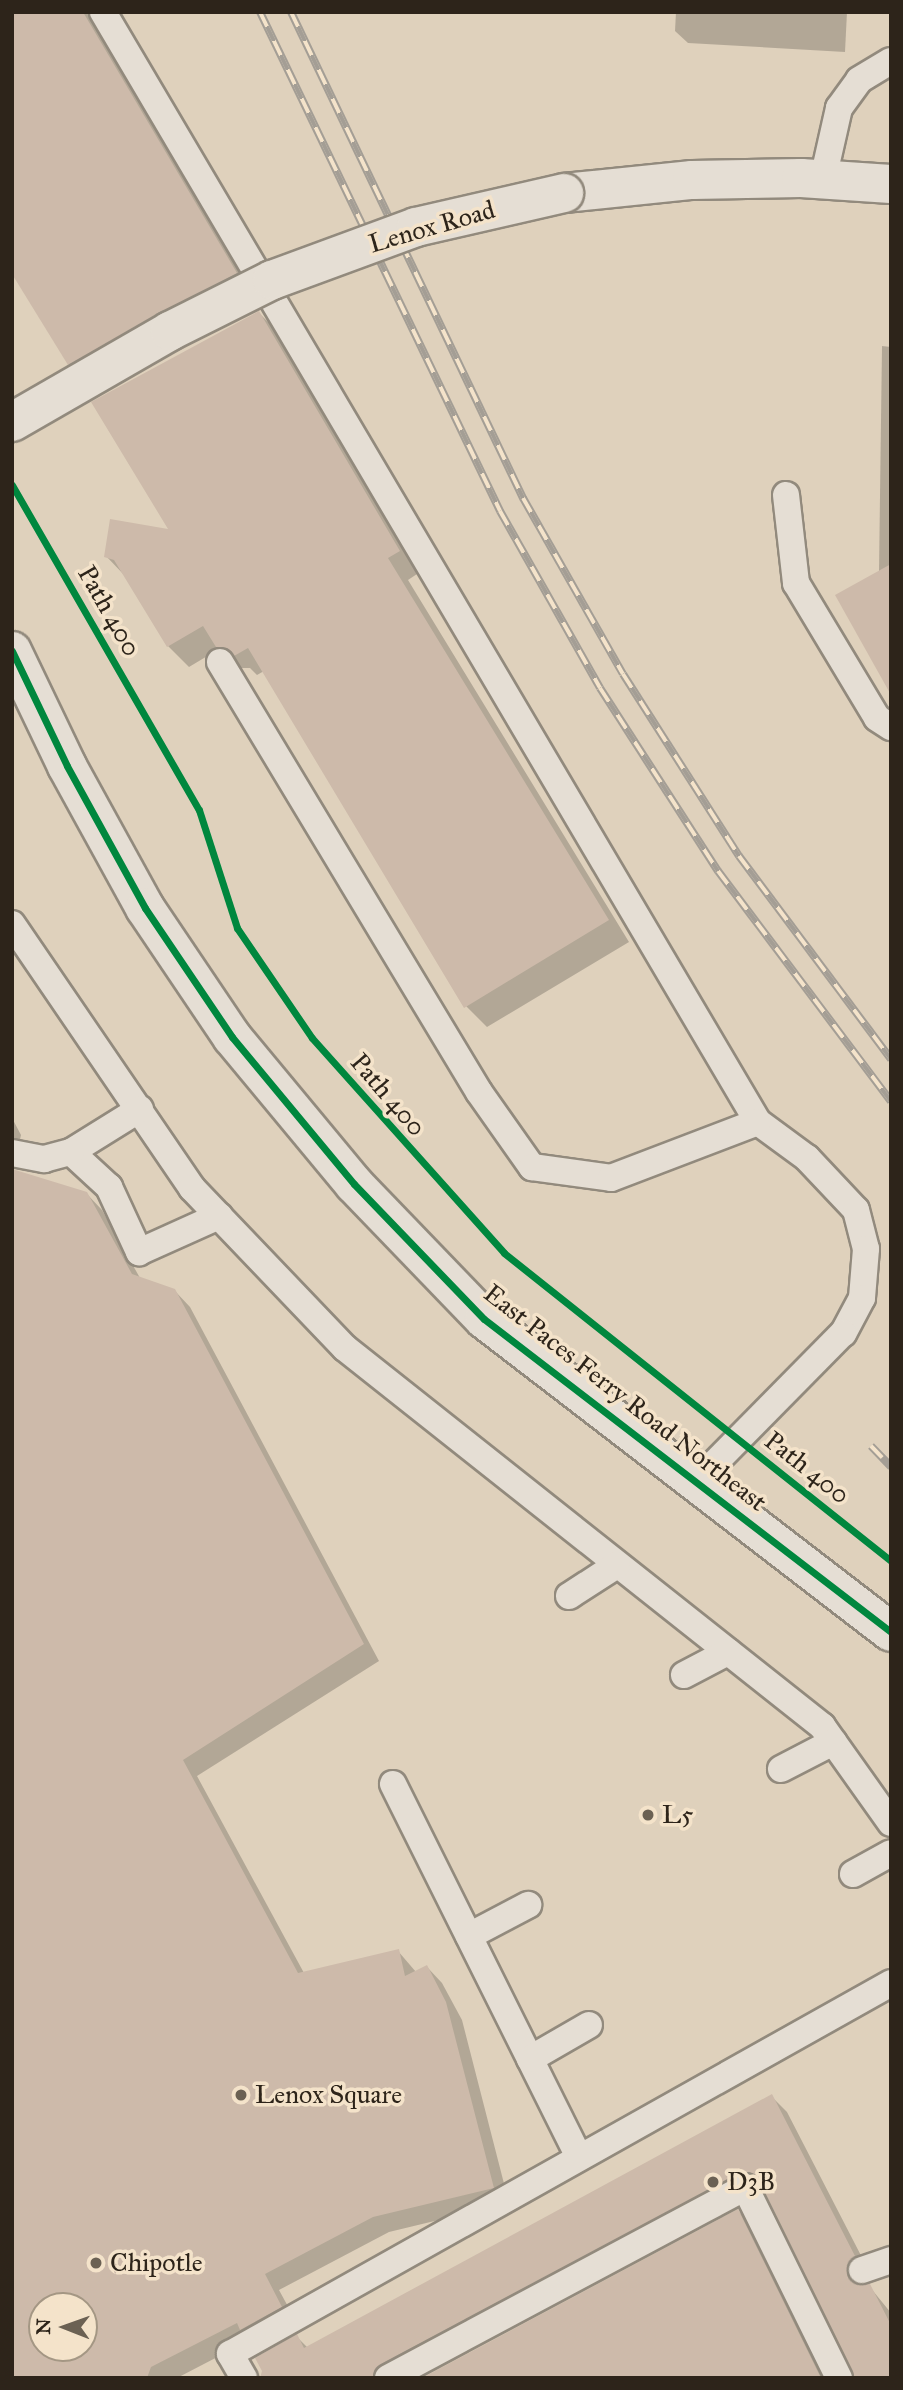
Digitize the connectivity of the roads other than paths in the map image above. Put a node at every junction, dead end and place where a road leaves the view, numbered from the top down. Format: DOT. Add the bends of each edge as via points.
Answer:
graph roads {
  1 [pos="103,12"];
  2 [pos="891,61"];
  3 [pos="824,179"];
  4 [pos="891,184"];
  5 [pos="12,422"];
  6 [pos="786,495"];
  7 [pos="12,651"];
  8 [pos="220,662"];
  9 [pos="891,727"];
  10 [pos="14,933"];
  11 [pos="140,1109"];
  12 [pos="758,1122"];
  13 [pos="71,1152"];
  14 [pos="12,1153"];
  15 [pos="219,1216"];
  16 [pos="697,1482"];
  17 [pos="617,1565"];
  18 [pos="569,1596"];
  19 [pos="891,1632"];
  20 [pos="728,1652"];
  21 [pos="684,1675"];
  22 [pos="833,1742"];
  23 [pos="781,1769"];
  24 [pos="393,1784"];
  25 [pos="891,1823"];
  26 [pos="891,1853"];
  27 [pos="853,1874"];
  28 [pos="528,1905"];
  29 [pos="469,1937"];
  30 [pos="891,1983"];
  31 [pos="589,2025"];
  32 [pos="530,2059"];
  33 [pos="579,2157"];
  34 [pos="891,2260"];
  35 [pos="862,2270"];
  36 [pos="244,2378"];
  37 [pos="388,2378"];
  38 [pos="839,2378"];
  1 -- 12 [label="lane"];
  2 -- 3 [label="lane" via="859,80 839,108"];
  3 -- 4 [label="street, Lenox Road"];
  3 -- 5 [label="street, Lenox Road, bridge" via="692,180 564,193 416,227 272,280 170,331"];
  6 -- 9 [label="lane" via="796,583 877,718"];
  7 -- 16 [label="street, East Paces Ferry Road Northeast" via="67,766 145,908 232,1037 354,1184 484,1319"];
  8 -- 12 [label="lane" via="479,1092 532,1167 611,1178"];
  10 -- 11 [label="lane"];
  11 -- 13 [label="lane"];
  11 -- 15 [label="lane" via="192,1188"];
  12 -- 16 [label="lane" via="807,1158 856,1210 866,1250 862,1298 843,1333 820,1361 780,1394"];
  13 -- 14 [label="lane" via="44,1159"];
  13 -- 15 [label="lane" via="109,1187 131,1256"];
  15 -- 17 [label="lane" via="345,1348"];
  16 -- 19 [label="street, East Paces Ferry Road Northeast"];
  17 -- 18 [label="lane"];
  17 -- 20 [label="lane"];
  20 -- 21 [label="lane"];
  20 -- 22 [label="lane" via="822,1726"];
  22 -- 23 [label="lane"];
  22 -- 25 [label="lane"];
  24 -- 29 [label="lane"];
  26 -- 27 [label="lane"];
  28 -- 29 [label="lane"];
  29 -- 32 [label="lane"];
  30 -- 33 [label="lane"];
  31 -- 32 [label="lane"];
  32 -- 33 [label="lane"];
  33 -- 36 [label="lane" via="230,2354"];
  34 -- 35 [label="lane"];
  37 -- 38 [label="lane" via="745,2187"];
}
